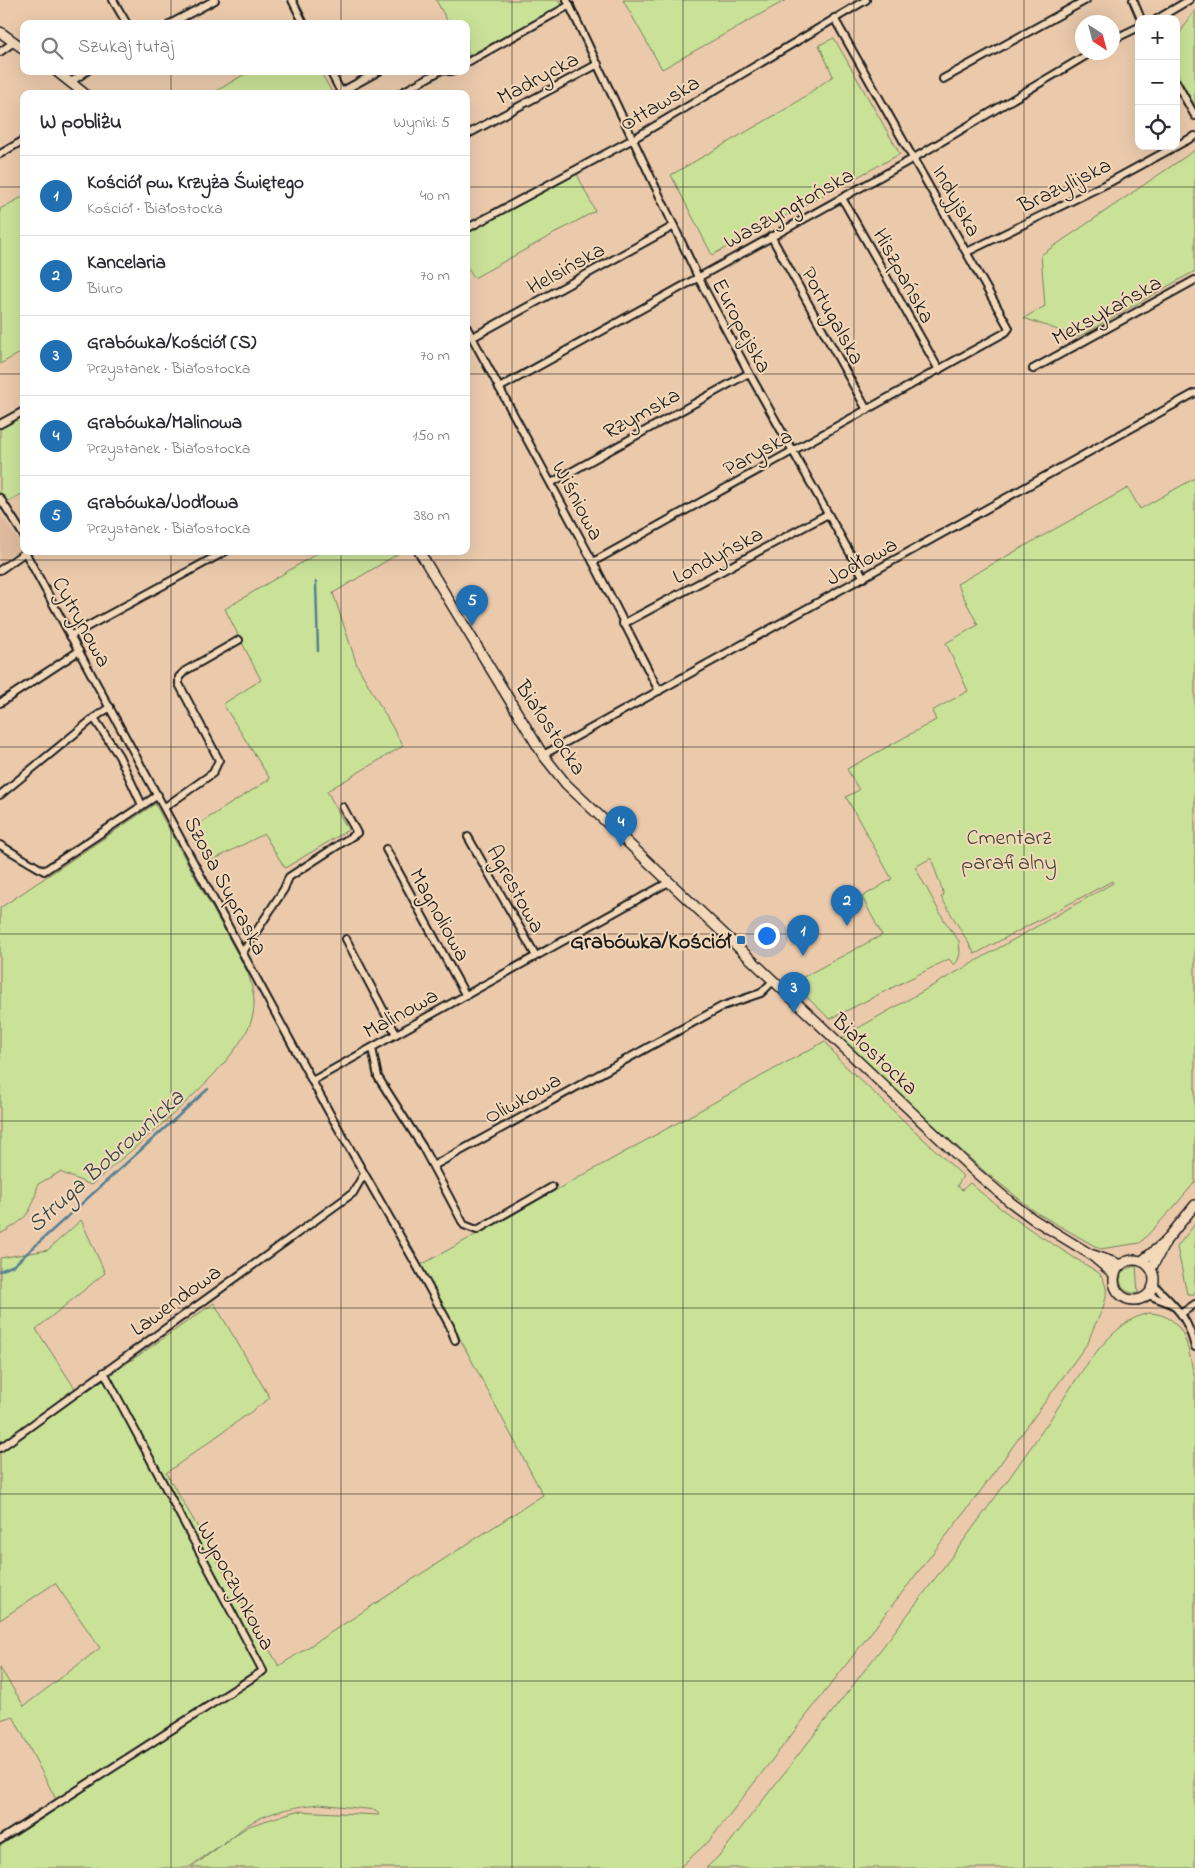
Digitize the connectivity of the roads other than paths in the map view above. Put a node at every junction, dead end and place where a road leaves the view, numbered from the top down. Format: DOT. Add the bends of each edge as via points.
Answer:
graph roads {
  1 [pos="113,0"];
  2 [pos="215,0"];
  3 [pos="292,0"];
  4 [pos="866,0"];
  5 [pos="1086,0"];
  6 [pos="1133,0"];
  7 [pos="1189,0"];
  8 [pos="568,3"];
  9 [pos="1139,15"];
  10 [pos="1164,15"];
  11 [pos="834,18"];
  12 [pos="125,20"];
  13 [pos="178,20"];
  14 [pos="302,20"];
  15 [pos="1135,29"];
  16 [pos="0,32"];
  17 [pos="1120,36"];
  18 [pos="14,42"];
  19 [pos="20,46"];
  20 [pos="0,52"];
  21 [pos="1079,60"];
  22 [pos="470,61"];
  23 [pos="598,64"];
  24 [pos="61,75"];
  25 [pos="81,75"];
  26 [pos="332,75"];
  27 [pos="372,75"];
  28 [pos="433,75"];
  29 [pos="943,79"];
  30 [pos="71,82"];
  31 [pos="1180,89"];
  32 [pos="81,90"];
  33 [pos="340,90"];
  34 [pos="347,90"];
  35 [pos="406,90"];
  36 [pos="1195,116"];
  37 [pos="470,133"];
  38 [pos="1195,136"];
  39 [pos="633,139"];
  40 [pos="20,142"];
  41 [pos="1180,144"];
  42 [pos="1169,150"];
  43 [pos="0,154"];
  44 [pos="914,158"];
  45 [pos="842,198"];
  46 [pos="674,226"];
  47 [pos="470,227"];
  48 [pos="771,236"];
  49 [pos="967,252"];
  50 [pos="698,276"];
  51 [pos="1195,280"];
  52 [pos="470,334"];
  53 [pos="473,337"];
  54 [pos="1034,369"];
  55 [pos="938,370"];
  56 [pos="748,373"];
  57 [pos="499,388"];
  58 [pos="1195,393"];
  59 [pos="867,410"];
  60 [pos="20,414"];
  61 [pos="0,424"];
  62 [pos="793,451"];
  63 [pos="551,483"];
  64 [pos="0,498"];
  65 [pos="828,514"];
  66 [pos="20,530"];
  67 [pos="22,555"];
  68 [pos="28,555"];
  69 [pos="219,555"];
  70 [pos="421,555"];
  71 [pos="593,562"];
  72 [pos="0,570"];
  73 [pos="864,578"];
  74 [pos="623,624"];
  75 [pos="70,636"];
  76 [pos="239,640"];
  77 [pos="79,651"];
  78 [pos="659,691"];
  79 [pos="0,703"];
  80 [pos="110,707"];
  81 [pos="94,718"];
  82 [pos="543,755"];
  83 [pos="0,795"];
  84 [pos="158,796"];
  85 [pos="142,805"];
  86 [pos="165,807"];
  87 [pos="343,807"];
  88 [pos="468,836"];
  89 [pos="0,845"];
  90 [pos="386,850"];
  91 [pos="670,882"];
  92 [pos="346,939"];
  93 [pos="244,952"];
  94 [pos="536,956"];
  95 [pos="773,981"];
  96 [pos="466,996"];
  97 [pos="396,1034"];
  98 [pos="372,1048"];
  99 [pos="312,1080"];
  100 [pos="433,1166"];
  101 [pos="364,1174"];
  102 [pos="552,1188"];
  103 [pos="1195,1205"];
  104 [pos="1165,1242"];
  105 [pos="1090,1254"];
  106 [pos="1142,1261"];
  107 [pos="1121,1265"];
  108 [pos="1151,1269"];
  109 [pos="1115,1275"];
  110 [pos="1154,1284"];
  111 [pos="1145,1296"];
  112 [pos="1174,1304"];
  113 [pos="1195,1304"];
  114 [pos="1182,1312"];
  115 [pos="455,1340"];
  116 [pos="1195,1347"];
  117 [pos="104,1372"];
  118 [pos="0,1448"];
  119 [pos="0,1840"];
  1 -- 12 [label="street"];
  2 -- 13 [label="street"];
  3 -- 14 [label="street"];
  4 -- 11 [label="street, Ottawska"];
  5 -- 29 [label="street"];
  6 -- 9 [label="street"];
  7 -- 10 [label="street"];
  8 -- 22 [label="street"];
  8 -- 23 [label="street, Europejska"];
  11 -- 39 [label="street, Ottawska"];
  11 -- 44 [label="street, Indyjska"];
  15 -- 17 [label="street"];
  16 -- 18 [label="street"];
  18 -- 19 [label="street"];
  18 -- 20 [label="street"];
  21 -- 44 [label="street, Waszyngtońska"];
  23 -- 37 [label="street, Madrycka"];
  23 -- 39 [label="street, Europejska"];
  24 -- 30 [label="street"];
  25 -- 30 [label="street"];
  26 -- 33 [label="street"];
  27 -- 34 [label="street"];
  28 -- 35 [label="street"];
  30 -- 32 [label="street"];
  31 -- 36 [label="street"];
  38 -- 41 [label="street, Brazylijska"];
  39 -- 46 [label="street, Europejska"];
  39 -- 47 [label="street, Ottawska"];
  40 -- 43 [label="street"];
  42 -- 49 [label="street, Brazylijska"];
  44 -- 45 [label="street, Waszyngtońska"];
  44 -- 49 [label="street, Indyjska"];
  45 -- 48 [label="street, Waszyngtońska"];
  45 -- 55 [label="street, Hiszpańska"];
  46 -- 50 [label="street, Europejska"];
  46 -- 53 [label="street, Helsińska"];
  48 -- 50 [label="street, Waszyngtońska"];
  48 -- 59 [label="street, Portugalska"];
  49 -- 55 [label="street, Indyjska" via="1010,328"];
  50 -- 56 [label="street, Europejska"];
  50 -- 57 [label="street, Waszyngtońska"];
  51 -- 54 [label="street, Meksykańska"];
  52 -- 53 [label="street, Wiśniowa"];
  53 -- 57 [label="street, Wiśniowa"];
  55 -- 59 [label="street, Paryska"];
  56 -- 62 [label="street, Europejska"];
  56 -- 63 [label="street, Rzymska"];
  57 -- 63 [label="street, Wiśniowa"];
  58 -- 73 [label="street, Jodłowa"];
  59 -- 62 [label="street, Paryska"];
  60 -- 61 [label="street"];
  62 -- 65 [label="street, Europejska"];
  62 -- 71 [label="street, Paryska"];
  63 -- 71 [label="street, Wiśniowa"];
  64 -- 66 [label="street"];
  65 -- 73 [label="street, Europejska"];
  65 -- 74 [label="street, Londyńska"];
  67 -- 72 [label="street"];
  68 -- 75 [label="street, Cytrynowa"];
  69 -- 75 [label="street"];
  70 -- 82 [label="street, Białostocka"];
  71 -- 74 [label="street, Wiśniowa"];
  73 -- 78 [label="street, Jodłowa"];
  74 -- 78 [label="street, Wiśniowa"];
  75 -- 77 [label="street, Cytrynowa"];
  76 -- 86 [label="street" via="185,671 179,678 179,684 219,760 213,773"];
  77 -- 79 [label="street"];
  77 -- 80 [label="street, Cytrynowa"];
  78 -- 82 [label="street, Jodłowa"];
  80 -- 81 [label="street"];
  80 -- 84 [label="street, Szosa Supraska"];
  81 -- 83 [label="street"];
  81 -- 85 [label="street" via="119,756"];
  82 -- 91 [label="street, Białostocka" via="566,784"];
  84 -- 85 [label="street"];
  84 -- 86 [label="street, Szosa Supraska"];
  85 -- 89 [label="street" via="44,871"];
  86 -- 93 [label="street, Szosa Supraska"];
  87 -- 93 [label="street" via="356,833 289,877"];
  88 -- 94 [label="street, Agrestowa"];
  90 -- 96 [label="street, Magnoliowa"];
  91 -- 94 [label="street, Malinowa"];
  91 -- 95 [label="street, Białostocka"];
  92 -- 97 [label="street"];
  93 -- 99 [label="street, Szosa Supraska"];
  94 -- 96 [label="street, Malinowa"];
  95 -- 100 [label="street, Oliwkowa" via="761,993 723,1006"];
  95 -- 105 [label="street, Białostocka" via="1009,1201"];
  96 -- 97 [label="street, Malinowa"];
  97 -- 98 [label="street, Malinowa"];
  98 -- 99 [label="street, Malinowa"];
  98 -- 100 [label="street" via="378,1077"];
  99 -- 101 [label="street"];
  100 -- 102 [label="street" via="464,1225 477,1230"];
  101 -- 115 [label="street"];
  101 -- 117 [label="street, Lawendowa" via="353,1193"];
  103 -- 104 [label="street"];
  104 -- 106 [label="street"];
  104 -- 108 [label="street"];
  105 -- 107 [label="street, Białostocka"];
  105 -- 109 [label="street, Białostocka"];
  106 -- 107 [label="street" via="1131,1260"];
  106 -- 108 [label="street"];
  107 -- 109 [label="street"];
  108 -- 110 [label="street"];
  109 -- 111 [label="street" via="1121,1294 1134,1299"];
  110 -- 111 [label="street"];
  110 -- 112 [label="street"];
  111 -- 112 [label="street"];
  112 -- 114 [label="street"];
  113 -- 114 [label="street"];
  114 -- 116 [label="street"];
  117 -- 118 [label="street, Lawendowa"];
  117 -- 119 [label="street, Wypoczynkowa" via="263,1672"];
}
